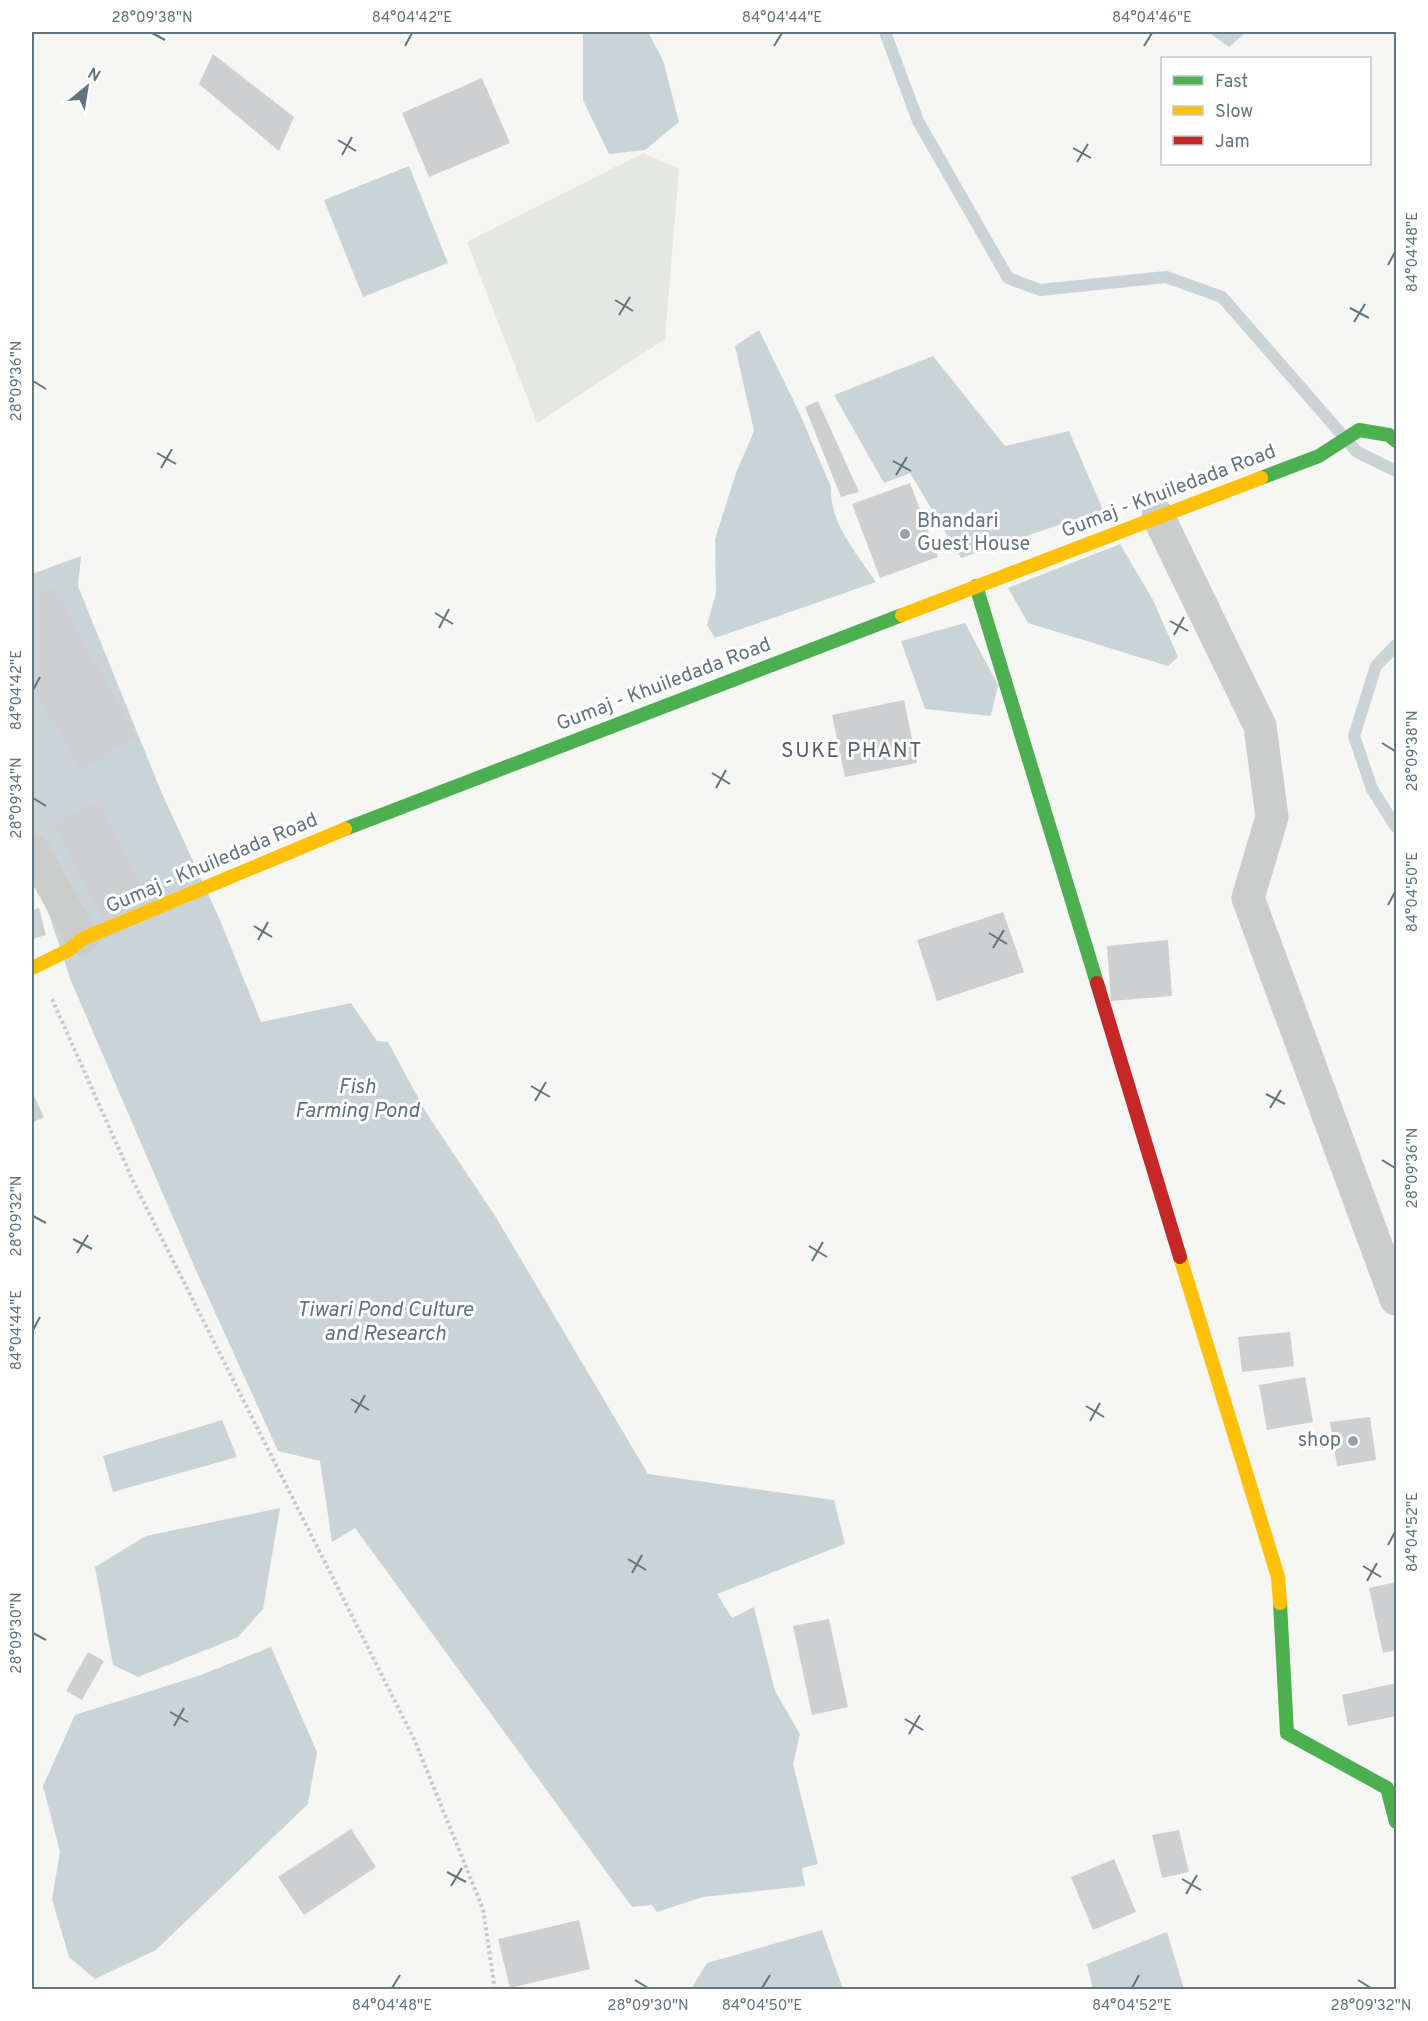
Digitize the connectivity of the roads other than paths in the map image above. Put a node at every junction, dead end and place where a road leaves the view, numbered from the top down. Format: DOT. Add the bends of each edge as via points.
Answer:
graph roads {
  1 [pos="1396,441"];
  2 [pos="1158,516"];
  3 [pos="976,586"];
  4 [pos="32,849"];
  5 [pos="82,939"];
  6 [pos="34,967"];
  7 [pos="1396,1299"];
  8 [pos="1396,1822"];
  1 -- 2 [label="street, Gumaj - Khuiledada Road" via="1389,435 1359,430 1319,456"];
  2 -- 3 [label="street, Gumaj - Khuiledada Road"];
  2 -- 7 [label="street" via="1260,726 1272,817 1248,898"];
  3 -- 5 [label="street, Gumaj - Khuiledada Road" via="373,817"];
  3 -- 8 [label="street" via="1278,1577 1287,1733 1387,1788"];
  4 -- 5 [label="street"];
  5 -- 6 [label="street, Gumaj - Khuiledada Road"];
}
